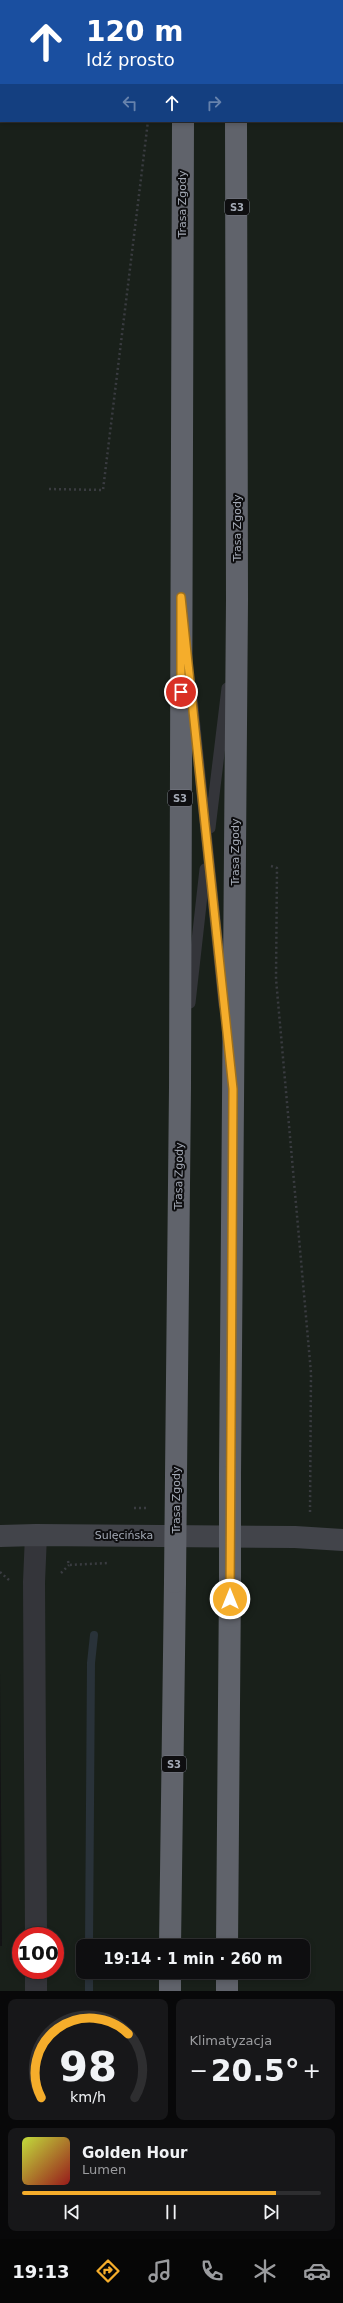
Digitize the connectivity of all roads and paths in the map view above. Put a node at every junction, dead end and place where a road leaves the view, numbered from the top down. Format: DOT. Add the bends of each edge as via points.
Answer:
graph roads {
  1 [pos="148,122"];
  2 [pos="182,122"];
  3 [pos="236,122"];
  4 [pos="49,489"];
  5 [pos="181,597"];
  6 [pos="237,600"];
  7 [pos="208,849"];
  8 [pos="271,866"];
  9 [pos="180,1087"];
  10 [pos="233,1089"];
  11 [pos="310,1513"];
  12 [pos="36,1535"];
  13 [pos="0,1536"];
  14 [pos="343,1540"];
  15 [pos="36,1927"];
  16 [pos="170,1939"];
  17 [pos="227,1939"];
  18 [pos="36,1979"];
  19 [pos="170,1979"];
  20 [pos="227,1979"];
  21 [pos="36,1991"];
  22 [pos="170,1991"];
  23 [pos="227,1991"];
  1 -- 4 [label="path" via="103,490"];
  2 -- 5 [label="highway, Trasa Zgody / S3"];
  3 -- 6 [label="highway, Trasa Zgody / S3"];
  5 -- 7 [label="lane"];
  5 -- 9 [label="highway, Trasa Zgody / S3"];
  6 -- 7 [label="lane"];
  6 -- 10 [label="highway, Trasa Zgody / S3"];
  7 -- 9 [label="lane"];
  7 -- 10 [label="lane"];
  8 -- 11 [label="path" via="277,868 276,979 311,1373"];
  9 -- 16 [label="highway, Trasa Zgody / S3, bridge"];
  10 -- 17 [label="highway, Trasa Zgody / S3, bridge"];
  12 -- 13 [label="street, Sulęcińska"];
  12 -- 14 [label="street, Sulęcińska" via="295,1537"];
  12 -- 15 [label="street"];
  18 -- 21 [label="street"];
  19 -- 22 [label="highway"];
  20 -- 23 [label="highway"];
}
